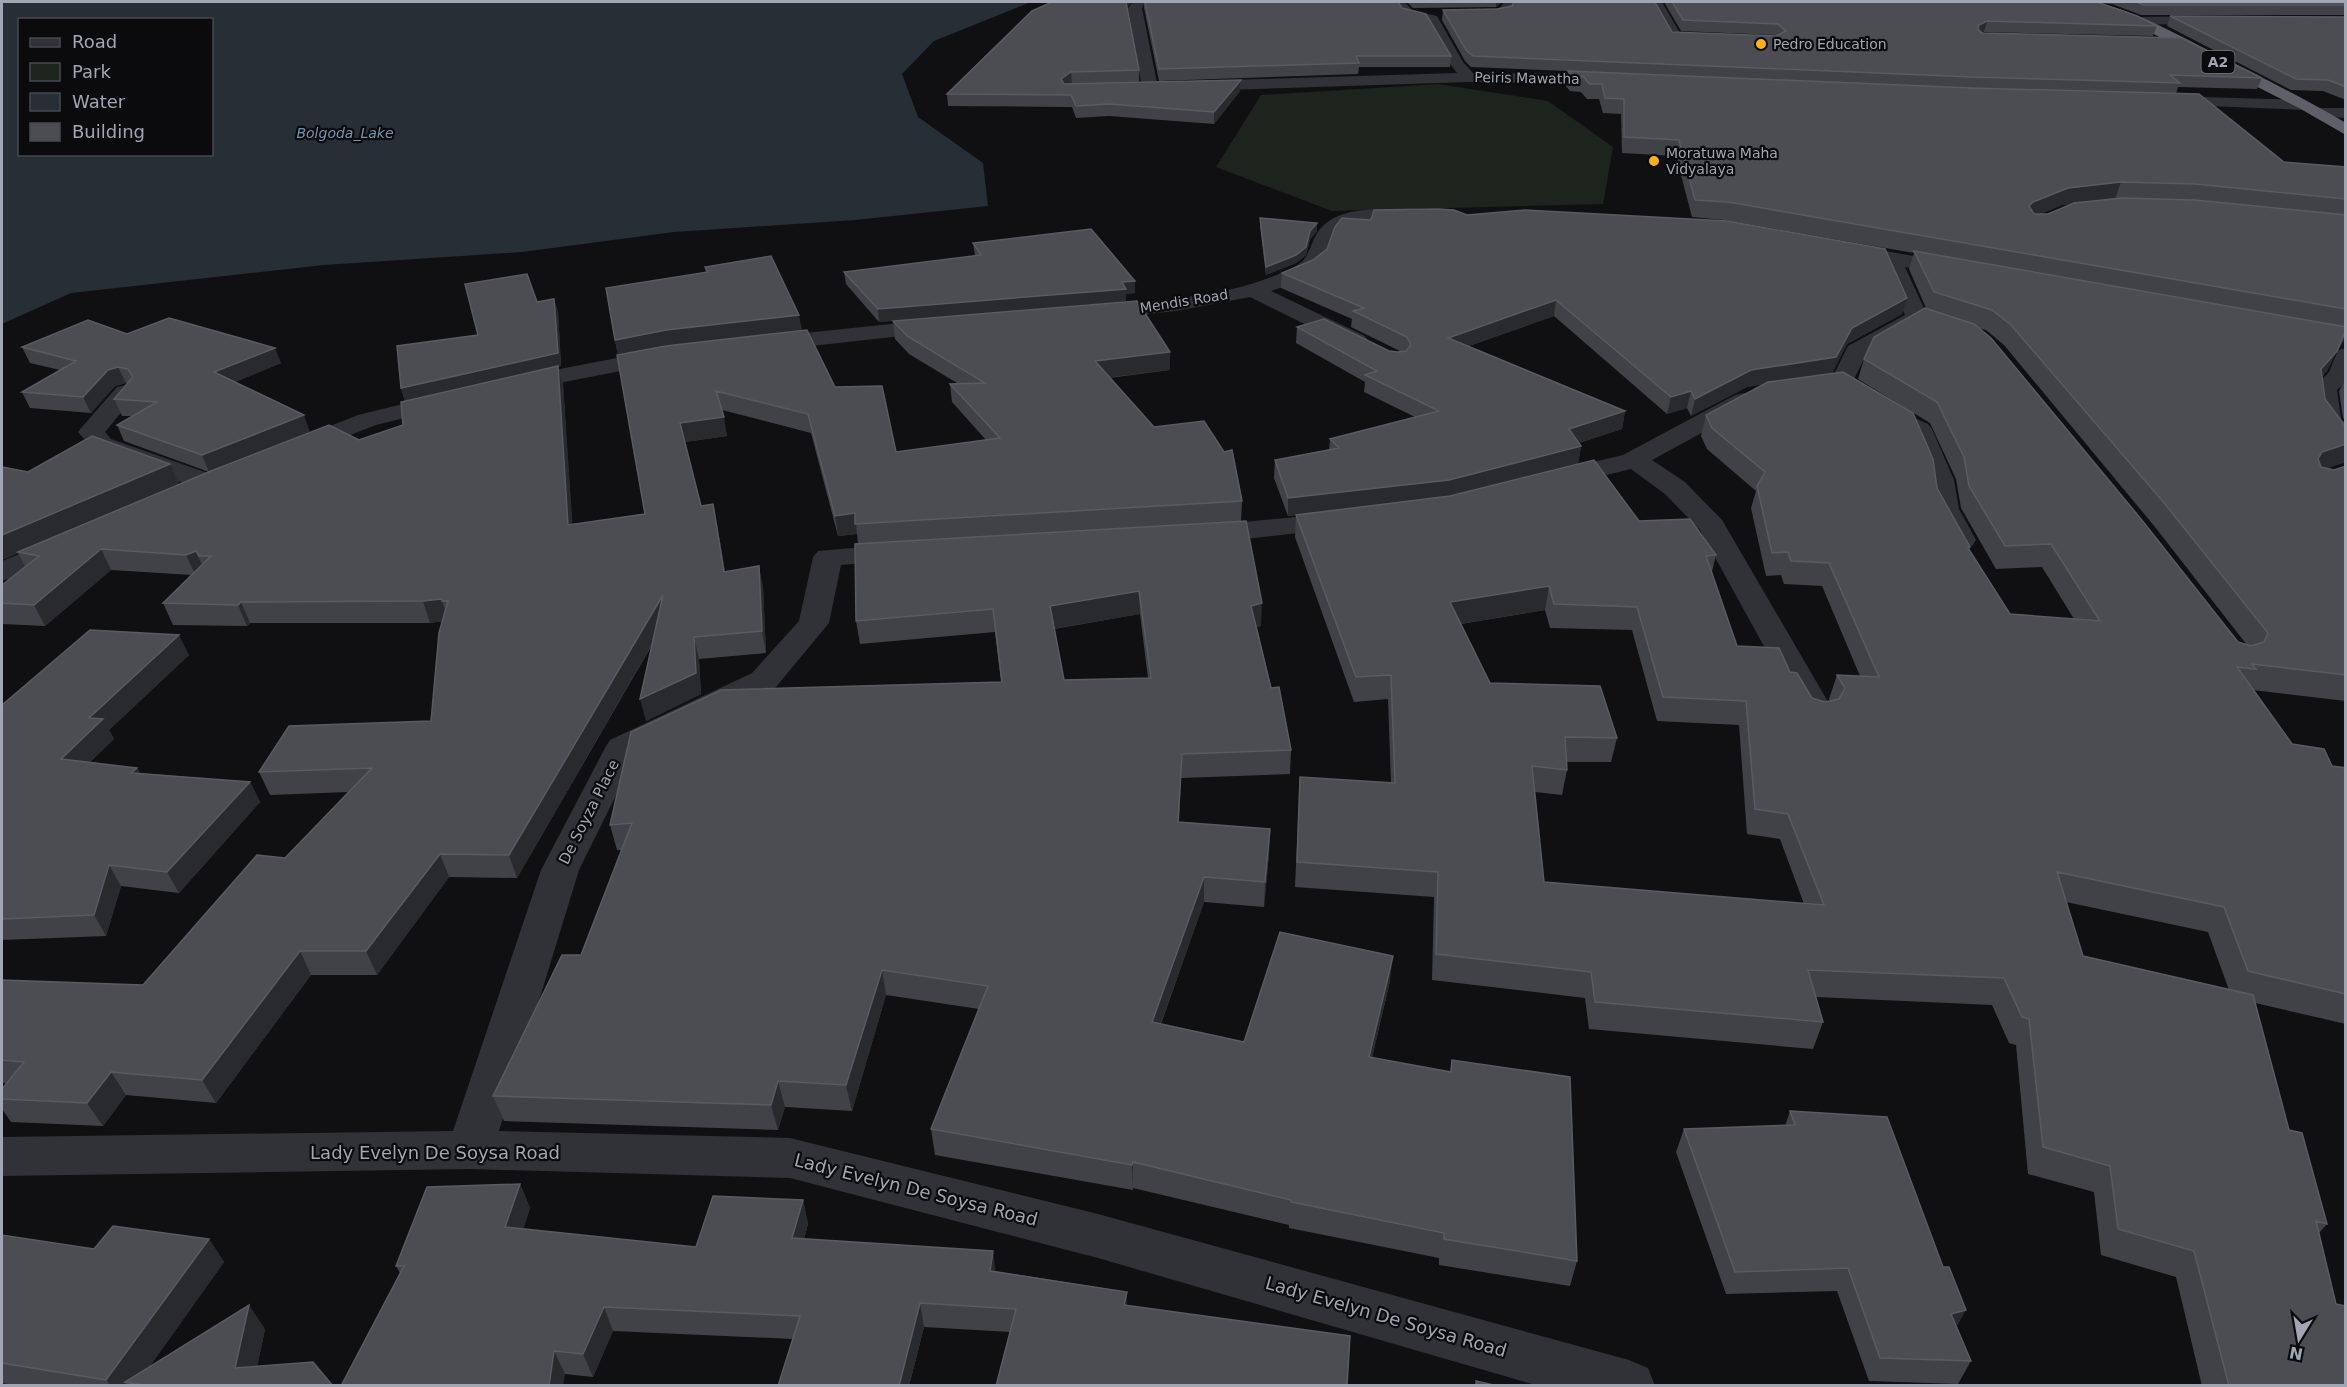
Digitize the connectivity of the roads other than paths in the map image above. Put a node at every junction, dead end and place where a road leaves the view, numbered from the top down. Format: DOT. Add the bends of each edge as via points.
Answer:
graph roads {
  1 [pos="1139,2"];
  2 [pos="1400,2"];
  3 [pos="1510,2"];
  4 [pos="1656,2"];
  5 [pos="2087,2"];
  6 [pos="1408,14"];
  7 [pos="2224,20"];
  8 [pos="2139,21"];
  9 [pos="1730,39"];
  10 [pos="2147,42"];
  11 [pos="2182,44"];
  12 [pos="1468,77"];
  13 [pos="1632,80"];
  14 [pos="2153,101"];
  15 [pos="2312,109"];
  16 [pos="2346,113"];
  17 [pos="2346,130"];
  18 [pos="1435,216"];
  19 [pos="1829,247"];
  20 [pos="1891,259"];
  21 [pos="1970,272"];
  22 [pos="1253,290"];
  23 [pos="1070,315"];
  24 [pos="964,324"];
  25 [pos="2342,343"];
  26 [pos="740,347"];
  27 [pos="1376,350"];
  28 [pos="682,354"];
  29 [pos="497,389"];
  30 [pos="126,392"];
  31 [pos="465,396"];
  32 [pos="1890,411"];
  33 [pos="2346,443"];
  34 [pos="283,453"];
  35 [pos="1635,460"];
  36 [pos="1535,485"];
  37 [pos="177,497"];
  38 [pos="1367,517"];
  39 [pos="91,534"];
  40 [pos="1171,537"];
  41 [pos="922,551"];
  42 [pos="1972,558"];
  43 [pos="2,572"];
  44 [pos="1818,714"];
  45 [pos="471,1150"];
  46 [pos="2,1157"];
  47 [pos="1629,1386"];
  1 -- 12 [label="street, Peiris Mawatha" via="1135,8 1156,88"];
  2 -- 6 [label="street"];
  3 -- 6 [label="street" via="1501,12"];
  4 -- 9 [label="street" via="1675,37"];
  5 -- 8 [label="highway, A2"];
  6 -- 12 [label="street" via="1432,20"];
  7 -- 8 [label="street"];
  8 -- 11 [label="highway, A2"];
  10 -- 11 [label="street"];
  11 -- 15 [label="highway, A2"];
  12 -- 13 [label="street, Peiris Mawatha"];
  14 -- 15 [label="street"];
  15 -- 16 [label="street"];
  15 -- 17 [label="highway, A2"];
  18 -- 22 [label="street, Mendis Road" via="1366,216 1338,221 1322,240 1318,258 1304,269"];
  19 -- 20 [label="street"];
  20 -- 21 [label="street"];
  20 -- 35 [label="street" via="1927,320 1856,351 1852,388 1756,394"];
  22 -- 23 [label="street, Mendis Road" via="1153,308"];
  22 -- 27 [label="street"];
  24 -- 26 [label="street"];
  25 -- 33 [label="street" via="2340,374 2325,389 2329,419"];
  28 -- 29 [label="street"];
  30 -- 37 [label="street" via="90,432 102,444 219,479"];
  31 -- 34 [label="street" via="368,420"];
  32 -- 42 [label="street" via="1919,429 1941,480 1945,509"];
  35 -- 36 [label="street"];
  35 -- 44 [label="street" via="1675,488 1712,526"];
  38 -- 40 [label="street" via="1230,534"];
  39 -- 43 [label="street"];
  41 -- 45 [label="street, De Soyza Place" via="828,557 814,623 764,680 622,748 560,870"];
  45 -- 46 [label="street, Lady Evelyn De Soysa Road"];
  45 -- 47 [label="street, Lady Evelyn De Soysa Road" via="790,1158 1098,1236"];
}
